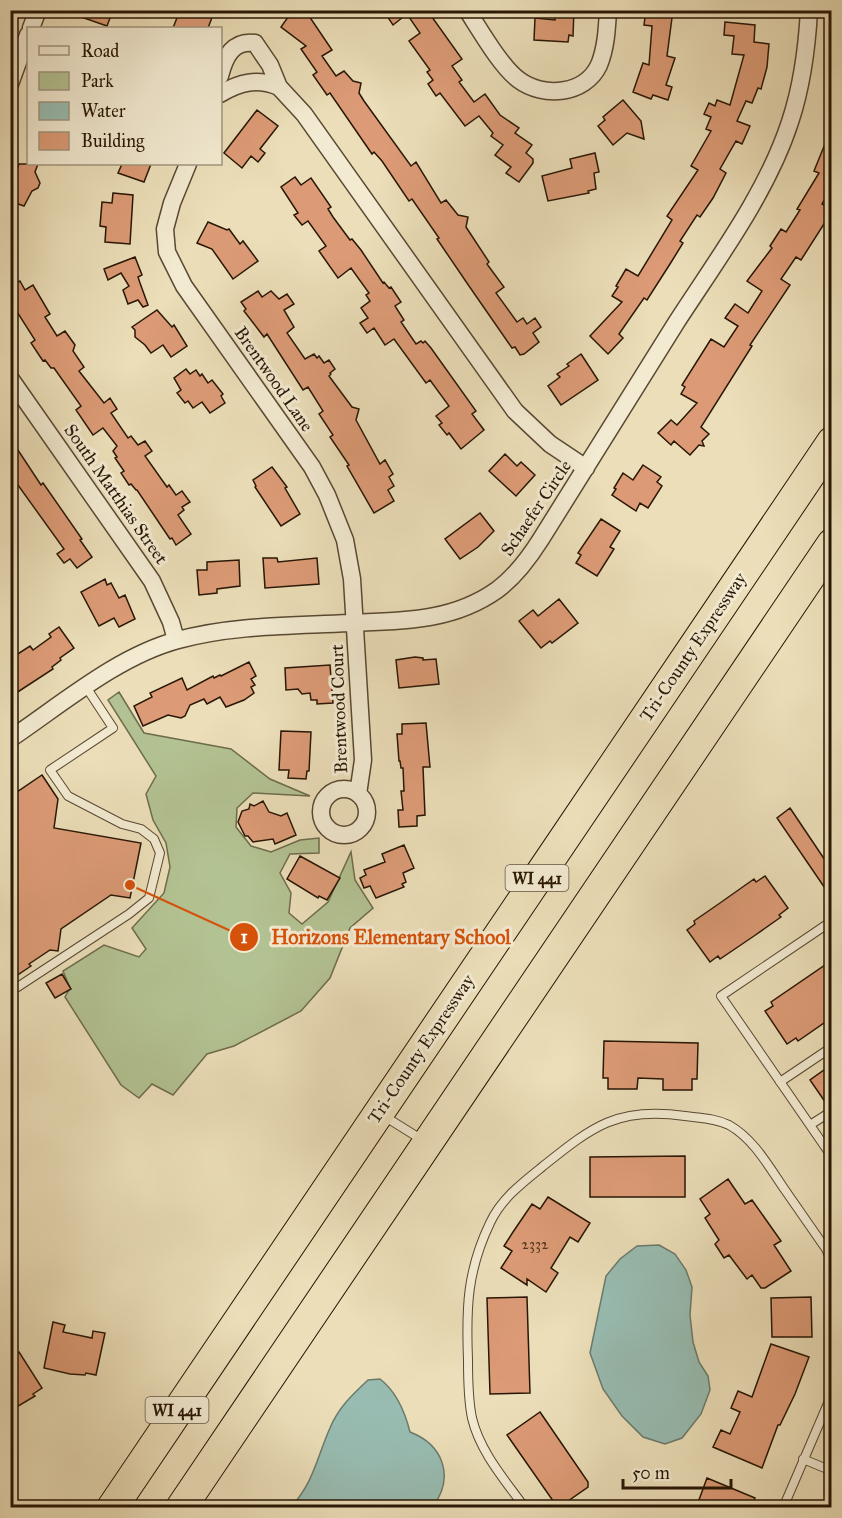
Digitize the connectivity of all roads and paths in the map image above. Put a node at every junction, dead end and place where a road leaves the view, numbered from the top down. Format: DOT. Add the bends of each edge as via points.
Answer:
graph roads {
  1 [pos="38,10"];
  2 [pos="467,10"];
  3 [pos="608,10"];
  4 [pos="809,10"];
  5 [pos="31,27"];
  6 [pos="27,38"];
  7 [pos="222,72"];
  8 [pos="10,84"];
  9 [pos="279,87"];
  10 [pos="222,93"];
  11 [pos="188,165"];
  12 [pos="10,378"];
  13 [pos="831,442"];
  14 [pos="586,468"];
  15 [pos="831,544"];
  16 [pos="355,623"];
  17 [pos="176,640"];
  18 [pos="86,687"];
  19 [pos="10,739"];
  20 [pos="358,794"];
  21 [pos="831,927"];
  22 [pos="10,992"];
  23 [pos="831,1047"];
  24 [pos="780,1082"];
  25 [pos="831,1111"];
  26 [pos="379,1112"];
  27 [pos="810,1125"];
  28 [pos="427,1143"];
  29 [pos="831,1157"];
  30 [pos="831,1262"];
  31 [pos="831,1394"];
  32 [pos="803,1459"];
  33 [pos="831,1471"];
  34 [pos="112,1508"];
  35 [pos="182,1508"];
  36 [pos="525,1508"];
  37 [pos="783,1508"];
  1 -- 5 [label="street"];
  2 -- 3 [label="street" via="518,80 552,92 574,87 598,68"];
  4 -- 14 [label="street, Schaefer Circle" via="797,100 768,175"];
  6 -- 8 [label="street"];
  7 -- 9 [label="street" via="232,49 244,42 255,44"];
  9 -- 10 [label="street" via="246,82"];
  9 -- 14 [label="street" via="310,123 514,411 550,444"];
  11 -- 16 [label="street, Brentwood Lane" via="165,229 167,252 184,285 312,467 327,495 345,540"];
  12 -- 17 [label="street, South Matthias Street" via="152,581"];
  13 -- 26 [label="highway, Tri-County Expressway / WI 441"];
  14 -- 16 [label="street, Schaefer Circle" via="532,553 497,590 467,607 432,618"];
  15 -- 28 [label="highway, WI 441"];
  16 -- 17 [label="street, Schaefer Circle" via="240,628"];
  16 -- 20 [label="street, Brentwood Court" via="363,760"];
  17 -- 18 [label="street, Schaefer Circle"];
  18 -- 19 [label="street, Schaefer Circle"];
  18 -- 22 [label="lane" via="113,728 50,770 68,796 122,824 141,829 154,839 160,853 149,898"];
  21 -- 24 [label="lane" via="826,925 721,996"];
  23 -- 24 [label="lane"];
  24 -- 27 [label="lane"];
  25 -- 27 [label="lane"];
  26 -- 28 [label="lane"];
  26 -- 34 [label="highway, Tri-County Expressway / WI 441"];
  27 -- 29 [label="lane"];
  28 -- 35 [label="highway, WI 441"];
  30 -- 36 [label="lane" via="758,1151 728,1125 712,1119 649,1112 604,1123 584,1134 512,1191 490,1222 472,1270 467,1317 469,1401 480,1441"];
  31 -- 32 [label="lane"];
  32 -- 33 [label="lane"];
  32 -- 37 [label="lane"];
}
